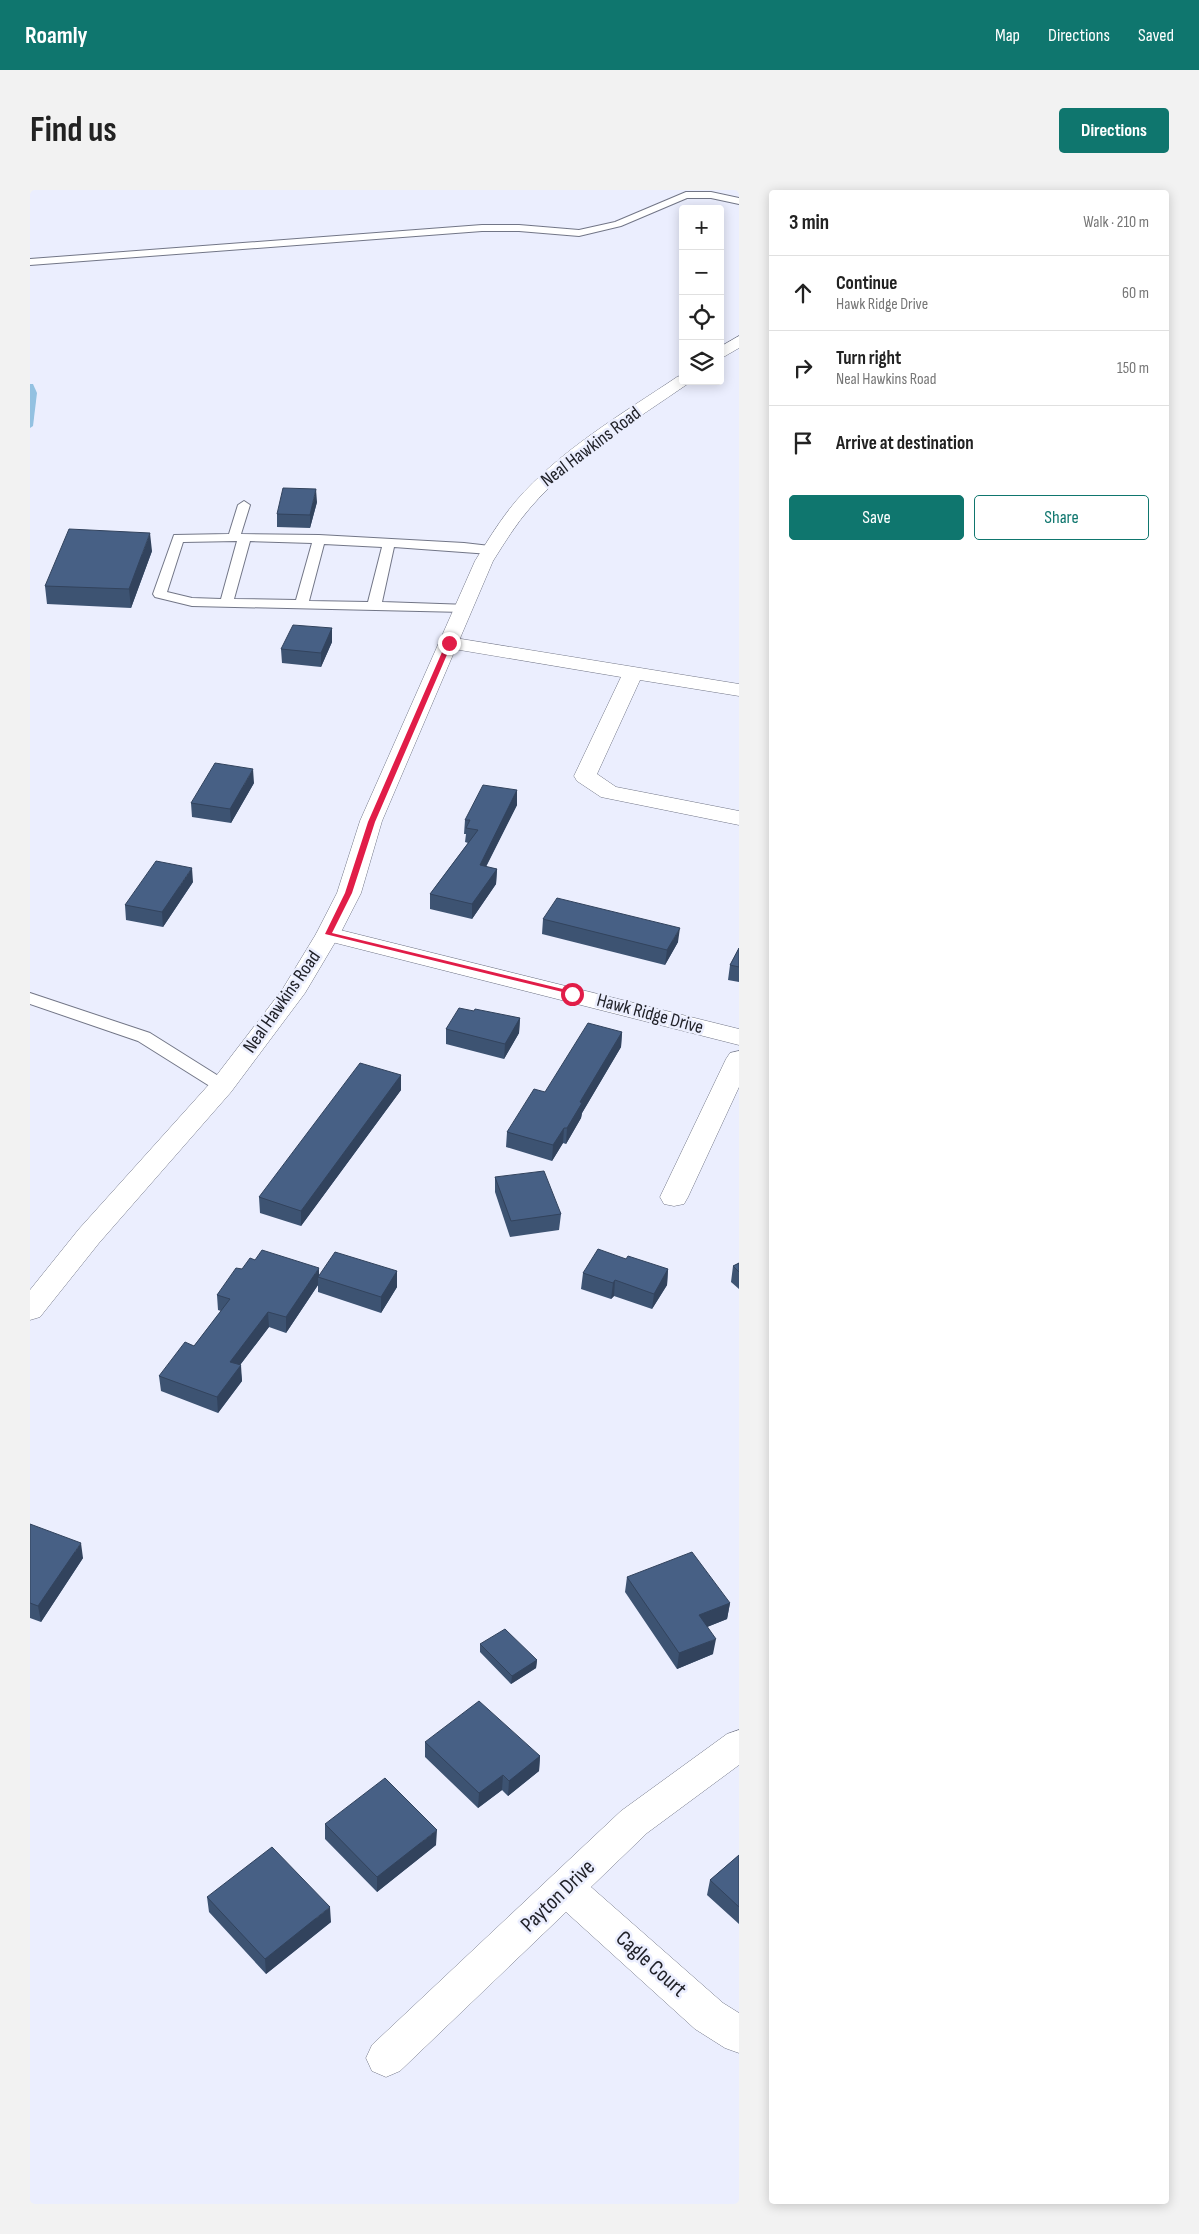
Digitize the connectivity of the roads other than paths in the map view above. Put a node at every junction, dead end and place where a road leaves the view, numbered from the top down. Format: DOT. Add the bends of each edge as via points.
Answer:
graph roads {
  1 [pos="739,201"];
  2 [pos="30,262"];
  3 [pos="739,341"];
  4 [pos="724,351"];
  5 [pos="679,383"];
  6 [pos="244,505"];
  7 [pos="239,537"];
  8 [pos="319,539"];
  9 [pos="389,543"];
  10 [pos="490,550"];
  11 [pos="226,602"];
  12 [pos="302,604"];
  13 [pos="374,606"];
  14 [pos="464,608"];
  15 [pos="449,643"];
  16 [pos="632,673"];
  17 [pos="739,690"];
  18 [pos="739,818"];
  19 [pos="328,934"];
  20 [pos="30,998"];
  21 [pos="739,1037"];
  22 [pos="739,1059"];
  23 [pos="222,1086"];
  24 [pos="674,1198"];
  25 [pos="30,1310"];
  26 [pos="739,1745"];
  27 [pos="566,1888"];
  28 [pos="739,2035"];
  29 [pos="386,2058"];
  1 -- 2 [label="lane" via="711,195 686,196 618,224 579,233 482,228"];
  3 -- 4 [label="street"];
  5 -- 10 [label="street, Neal Hawkins Road" via="563,463 524,501"];
  6 -- 7 [label="lane"];
  7 -- 8 [label="lane"];
  7 -- 11 [label="lane"];
  7 -- 11 [label="lane" via="178,538 160,594 192,602"];
  8 -- 9 [label="lane"];
  8 -- 12 [label="lane"];
  9 -- 10 [label="lane"];
  9 -- 13 [label="lane"];
  10 -- 14 [label="street, Neal Hawkins Road"];
  11 -- 12 [label="lane"];
  12 -- 13 [label="lane"];
  13 -- 14 [label="lane"];
  14 -- 15 [label="street, Neal Hawkins Road"];
  15 -- 16 [label="street"];
  15 -- 19 [label="street, Neal Hawkins Road" via="371,822 349,893"];
  16 -- 17 [label="street"];
  16 -- 18 [label="street" via="585,776 609,792"];
  19 -- 21 [label="street, Hawk Ridge Drive"];
  19 -- 23 [label="street, Neal Hawkins Road" via="293,993"];
  20 -- 23 [label="lane" via="144,1037"];
  22 -- 24 [label="street"];
  23 -- 25 [label="street, Neal Hawkins Road" via="89,1236"];
  26 -- 27 [label="street, Payton Drive" via="634,1822"];
  27 -- 28 [label="street, Cagle Court" via="709,2016"];
  27 -- 29 [label="street, Payton Drive"];
}
